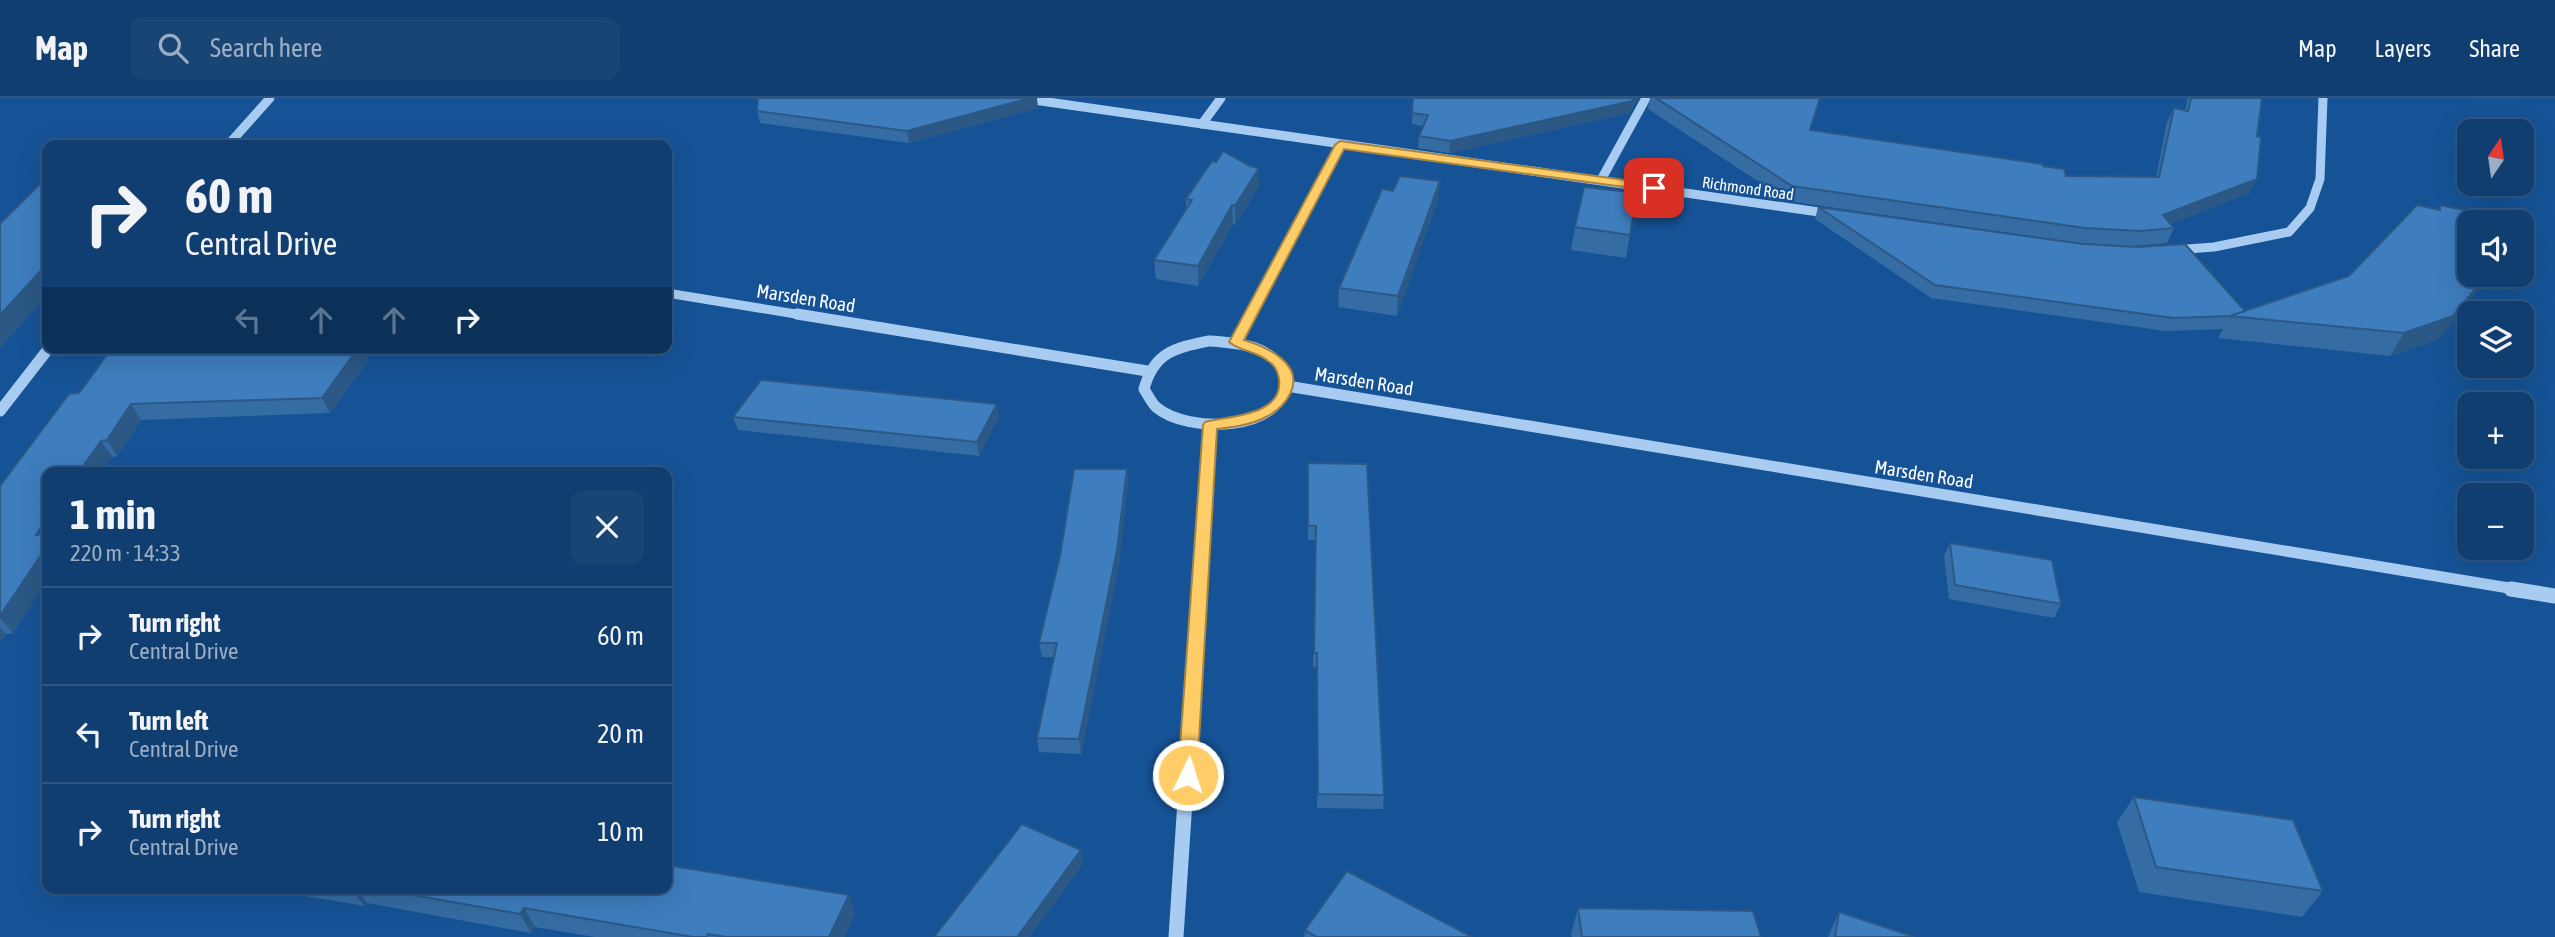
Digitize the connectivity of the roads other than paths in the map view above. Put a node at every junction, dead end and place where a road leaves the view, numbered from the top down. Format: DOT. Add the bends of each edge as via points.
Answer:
graph roads {
  1 [pos="270,98"];
  2 [pos="1020,98"];
  3 [pos="1221,98"];
  4 [pos="1646,98"];
  5 [pos="2323,98"];
  6 [pos="1202,124"];
  7 [pos="232,140"];
  8 [pos="1340,145"];
  9 [pos="1601,180"];
  10 [pos="1846,216"];
  11 [pos="2160,251"];
  12 [pos="672,294"];
  13 [pos="1236,342"];
  14 [pos="44,354"];
  15 [pos="1147,371"];
  16 [pos="1287,386"];
  17 [pos="0,411"];
  18 [pos="1210,425"];
  19 [pos="2555,596"];
  20 [pos="1176,937"];
  1 -- 7 [label="street"];
  2 -- 6 [label="street, Richmond Road"];
  3 -- 6 [label="street"];
  4 -- 9 [label="street"];
  5 -- 11 [label="street" via="2320,179 2311,208 2289,232 2214,247"];
  6 -- 8 [label="street, Richmond Road"];
  8 -- 9 [label="street, Richmond Road"];
  8 -- 13 [label="street"];
  9 -- 10 [label="street, Richmond Road"];
  12 -- 15 [label="street, Marsden Road"];
  13 -- 15 [label="street" via="1182,346 1161,356"];
  13 -- 16 [label="street" via="1275,358 1285,371"];
  14 -- 17 [label="street"];
  15 -- 18 [label="street" via="1144,389 1155,407 1179,419"];
  16 -- 18 [label="street" via="1279,401 1262,414"];
  16 -- 19 [label="street, Marsden Road"];
  18 -- 20 [label="street"];
}
